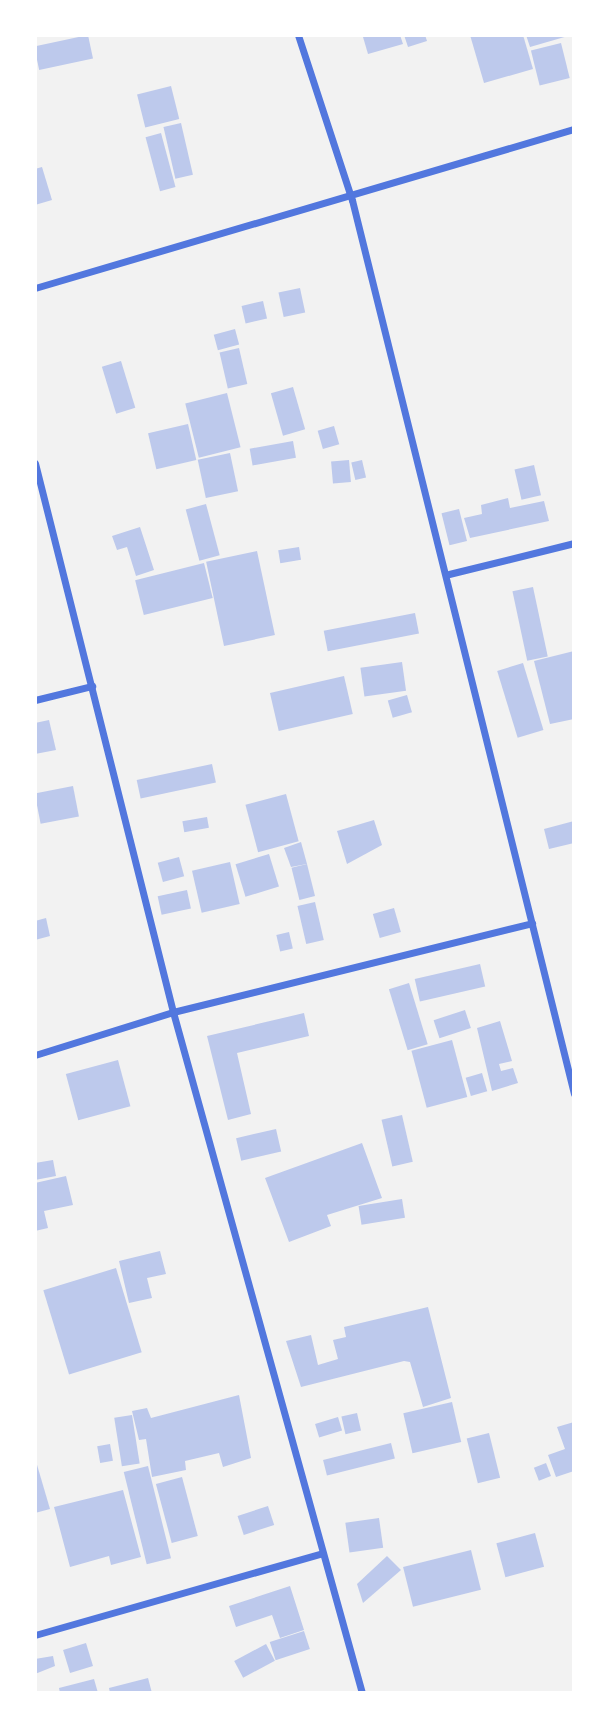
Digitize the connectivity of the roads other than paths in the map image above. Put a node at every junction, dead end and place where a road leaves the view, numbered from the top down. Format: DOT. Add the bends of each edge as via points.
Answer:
graph roads {
  1 [pos="298,35"];
  2 [pos="574,129"];
  3 [pos="352,200"];
  4 [pos="35,288"];
  5 [pos="35,463"];
  6 [pos="574,543"];
  7 [pos="449,574"];
  8 [pos="92,686"];
  9 [pos="35,700"];
  10 [pos="532,923"];
  11 [pos="173,1012"];
  12 [pos="35,1055"];
  13 [pos="574,1094"];
  14 [pos="323,1553"];
  15 [pos="35,1635"];
  16 [pos="362,1693"];
  1 -- 3 [label="street"];
  2 -- 3 [label="street"];
  3 -- 4 [label="street"];
  3 -- 7 [label="street"];
  5 -- 8 [label="street"];
  6 -- 7 [label="street"];
  7 -- 10 [label="street"];
  8 -- 9 [label="street"];
  8 -- 11 [label="street"];
  10 -- 11 [label="street"];
  10 -- 13 [label="street"];
  11 -- 12 [label="street"];
  11 -- 14 [label="street"];
  14 -- 15 [label="street"];
  14 -- 16 [label="street"];
}
